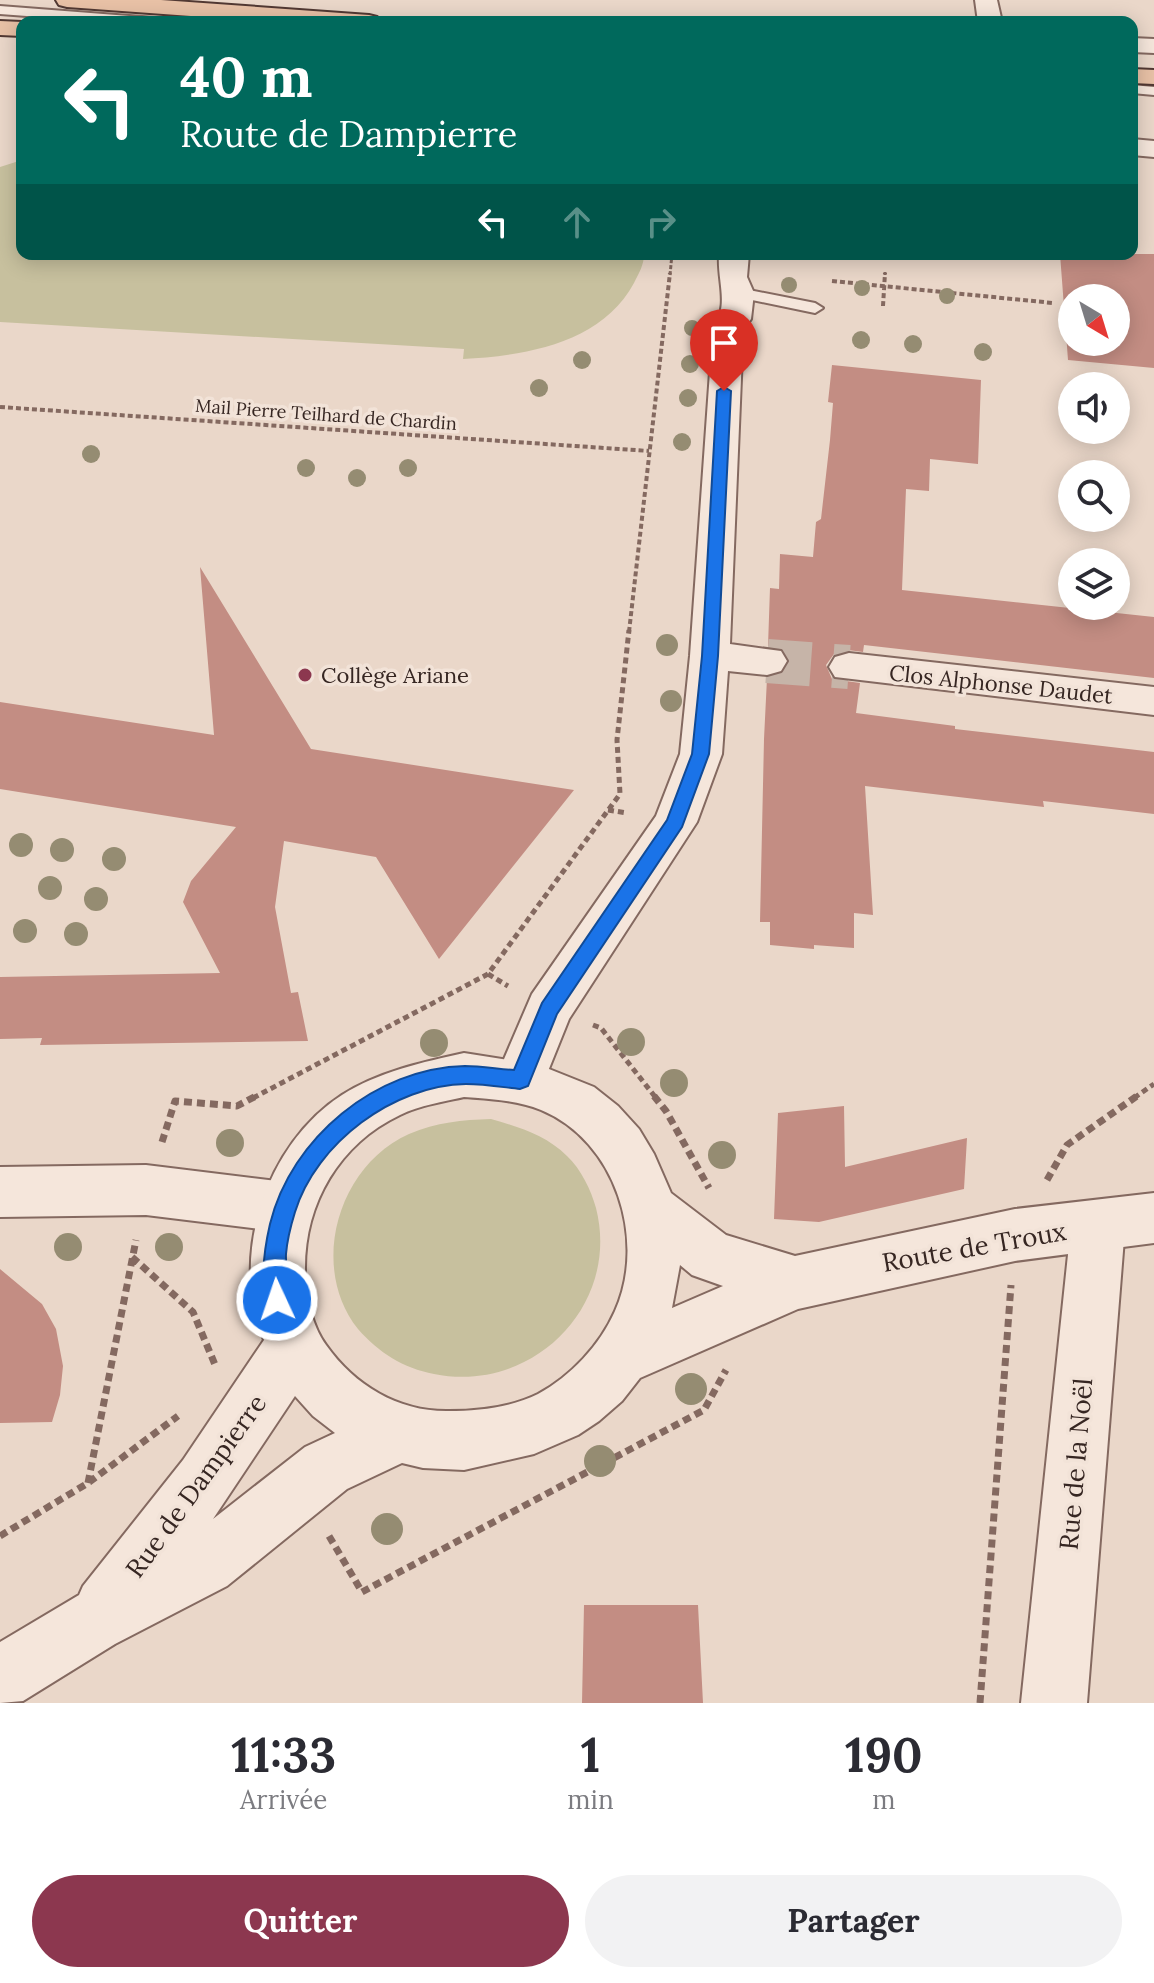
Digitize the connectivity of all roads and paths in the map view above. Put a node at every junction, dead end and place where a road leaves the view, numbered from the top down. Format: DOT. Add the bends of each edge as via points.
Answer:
graph roads {
  1 [pos="67,0"];
  2 [pos="0,10"];
  3 [pos="78,16"];
  4 [pos="287,16"];
  5 [pos="671,260"];
  6 [pos="733,260"];
  7 [pos="885,272"];
  8 [pos="832,281"];
  9 [pos="885,285"];
  10 [pos="776,301"];
  11 [pos="1053,303"];
  12 [pos="737,306"];
  13 [pos="883,306"];
  14 [pos="815,308"];
  15 [pos="0,407"];
  16 [pos="650,451"];
  17 [pos="710,656"];
  18 [pos="767,661"];
  19 [pos="849,667"];
  20 [pos="1154,701"];
  21 [pos="488,974"];
  22 [pos="549,1009"];
  23 [pos="520,1080"];
  24 [pos="1154,1084"];
  25 [pos="146,1190"];
  26 [pos="0,1192"];
  27 [pos="712,1194"];
  28 [pos="285,1207"];
  29 [pos="652,1211"];
  30 [pos="1154,1218"];
  31 [pos="1098,1226"];
  32 [pos="1015,1235"];
  33 [pos="132,1257"];
  34 [pos="795,1283"];
  35 [pos="740,1305"];
  36 [pos="292,1346"];
  37 [pos="622,1357"];
  38 [pos="258,1407"];
  39 [pos="186,1410"];
  40 [pos="398,1434"];
  41 [pos="88,1483"];
  42 [pos="301,1488"];
  43 [pos="0,1536"];
  44 [pos="93,1622"];
  45 [pos="0,1678"];
  46 [pos="980,1703"];
  47 [pos="1054,1703"];
  1 -- 4 [label="main road"];
  2 -- 3 [label="lane"];
  5 -- 16 [label="path"];
  6 -- 12 [label="street"];
  7 -- 9 [label="path"];
  8 -- 9 [label="path"];
  9 -- 11 [label="path"];
  9 -- 13 [label="path"];
  10 -- 12 [label="lane"];
  10 -- 12 [label="lane"];
  10 -- 14 [label="lane"];
  12 -- 17 [label="street" via="728,329"];
  15 -- 16 [label="path, Mail Pierre Teilhard de Chardin"];
  16 -- 21 [label="path" via="617,740 620,794"];
  17 -- 18 [label="street"];
  17 -- 22 [label="street" via="701,754 675,822"];
  19 -- 20 [label="street, Clos Alphonse Daudet"];
  21 -- 22 [label="path"];
  21 -- 25 [label="path" via="237,1106 175,1101"];
  22 -- 23 [label="street"];
  22 -- 27 [label="path" via="601,1028 666,1111"];
  23 -- 28 [label="street" via="464,1075 408,1086 356,1114 313,1155"];
  23 -- 29 [label="street" via="566,1097 605,1126 634,1165"];
  24 -- 32 [label="path" via="1067,1145"];
  25 -- 26 [label="street"];
  25 -- 28 [label="street"];
  25 -- 33 [label="path"];
  28 -- 36 [label="street" via="275,1252 277,1300"];
  29 -- 34 [label="street" via="711,1256"];
  29 -- 37 [label="street" via="656,1259 646,1309"];
  30 -- 31 [label="street, Route de Troux"];
  31 -- 32 [label="street, Route de Troux"];
  31 -- 47 [label="street, Rue de la Noël"];
  32 -- 34 [label="street, Route de Troux"];
  32 -- 46 [label="path"];
  33 -- 38 [label="path" via="193,1312 223,1383"];
  33 -- 41 [label="path"];
  34 -- 35 [label="street, Route de Troux"];
  35 -- 37 [label="street, Route de Troux"];
  35 -- 42 [label="path" via="738,1345 704,1410 362,1592"];
  36 -- 38 [label="street, Rue de Dampierre"];
  36 -- 40 [label="street" via="318,1383 354,1414"];
  37 -- 40 [label="street" via="579,1401 522,1431 460,1443"];
  38 -- 44 [label="street, Rue de Dampierre" via="187,1507"];
  39 -- 41 [label="path"];
  40 -- 42 [label="street, Rue de Dampierre" via="326,1468"];
  41 -- 43 [label="path"];
  42 -- 44 [label="street, Rue de Dampierre" via="205,1564"];
  44 -- 45 [label="street, Rue de Dampierre"];
}
